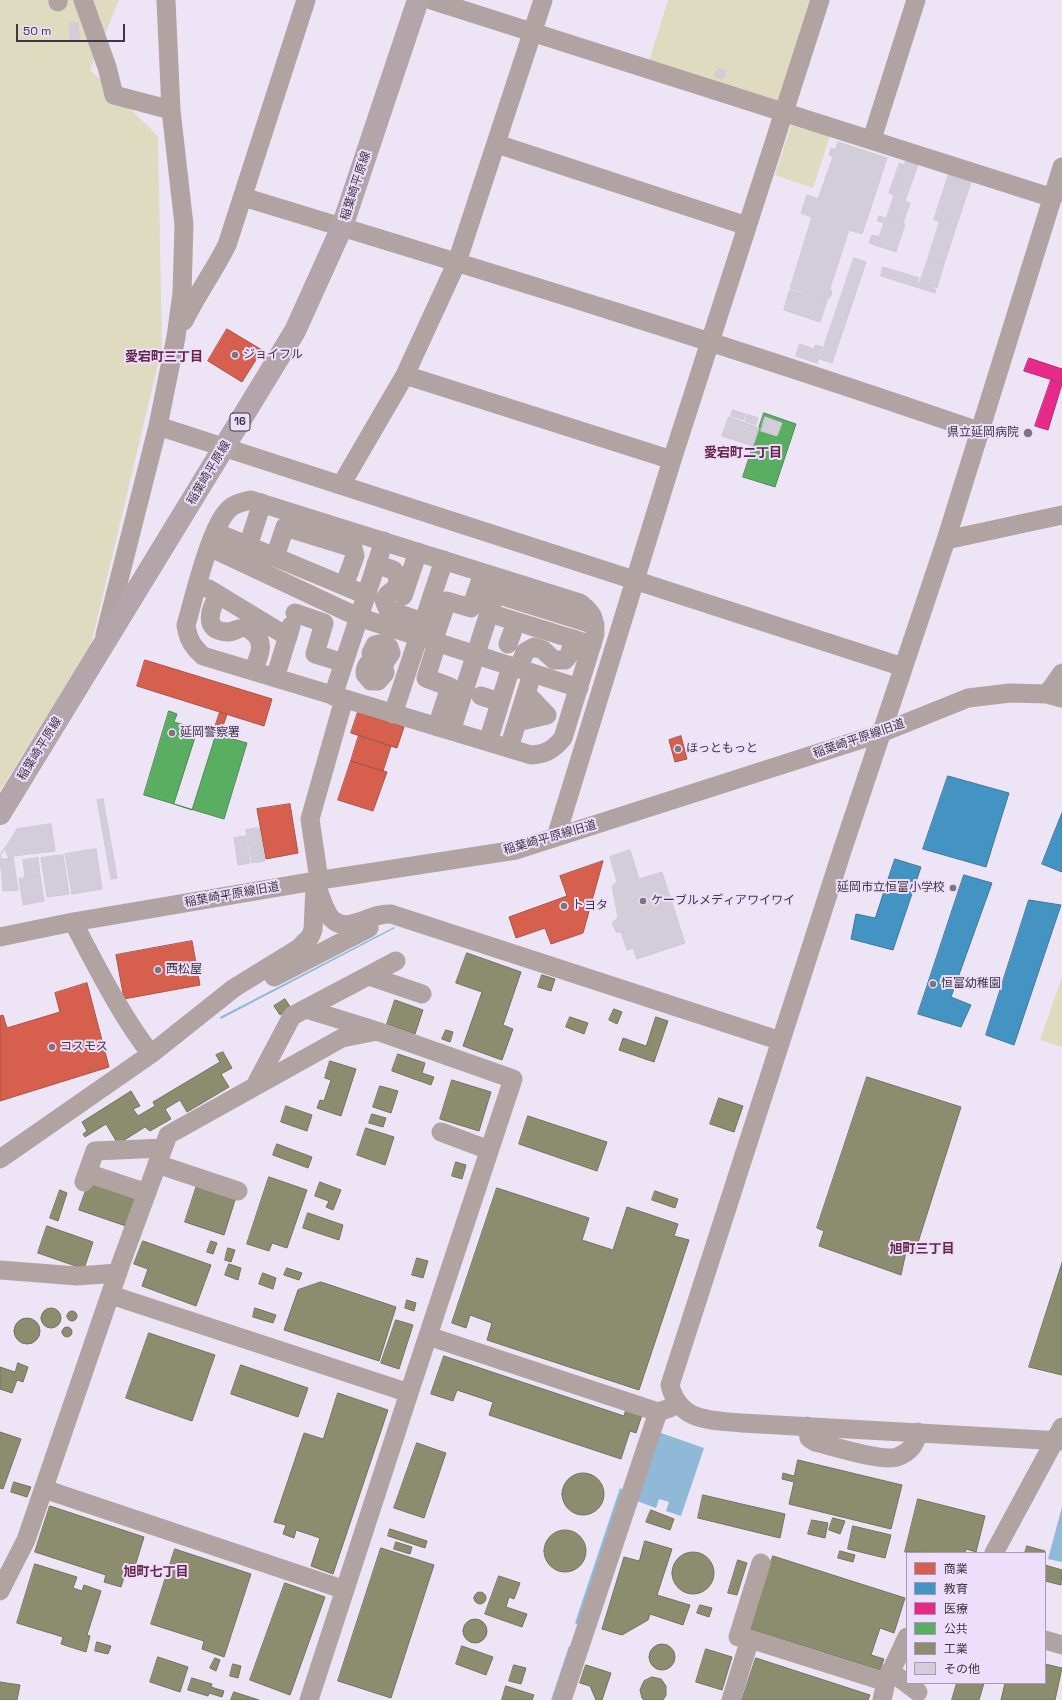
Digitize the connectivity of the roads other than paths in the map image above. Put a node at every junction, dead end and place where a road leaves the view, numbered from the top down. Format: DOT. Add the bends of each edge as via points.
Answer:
graph roads {
  1 [pos="83,0"];
  2 [pos="166,0"];
  3 [pos="306,0"];
  4 [pos="418,0"];
  5 [pos="431,0"];
  6 [pos="543,0"];
  7 [pos="820,0"];
  8 [pos="916,0"];
  9 [pos="533,32"];
  10 [pos="171,110"];
  11 [pos="784,113"];
  12 [pos="872,139"];
  13 [pos="497,144"];
  14 [pos="1062,167"];
  15 [pos="243,197"];
  16 [pos="1053,198"];
  17 [pos="747,226"];
  18 [pos="342,227"];
  19 [pos="457,262"];
  20 [pos="176,337"];
  21 [pos="709,342"];
  22 [pos="405,375"];
  23 [pos="158,426"];
  24 [pos="980,432"];
  25 [pos="224,448"];
  26 [pos="672,460"];
  27 [pos="341,485"];
  28 [pos="262,503"];
  29 [pos="283,510"];
  30 [pos="1062,515"];
  31 [pos="255,525"];
  32 [pos="276,532"];
  33 [pos="212,540"];
  34 [pos="946,540"];
  35 [pos="384,541"];
  36 [pos="248,546"];
  37 [pos="418,552"];
  38 [pos="272,556"];
  39 [pos="353,560"];
  40 [pos="444,560"];
  41 [pos="376,566"];
  42 [pos="483,573"];
  43 [pos="634,580"];
  44 [pos="199,583"];
  45 [pos="344,586"];
  46 [pos="498,587"];
  47 [pos="219,595"];
  48 [pos="366,595"];
  49 [pos="403,597"];
  50 [pos="358,618"];
  51 [pos="487,619"];
  52 [pos="428,636"];
  53 [pos="288,637"];
  54 [pos="532,639"];
  55 [pos="574,639"];
  56 [pos="350,642"];
  57 [pos="592,645"];
  58 [pos="102,646"];
  59 [pos="475,656"];
  60 [pos="344,662"];
  61 [pos="903,666"];
  62 [pos="521,670"];
  63 [pos="253,671"];
  64 [pos="1062,673"];
  65 [pos="275,678"];
  66 [pos="579,688"];
  67 [pos="526,693"];
  68 [pos="480,696"];
  69 [pos="1055,696"];
  70 [pos="339,697"];
  71 [pos="500,702"];
  72 [pos="363,705"];
  73 [pos="393,714"];
  74 [pos="518,722"];
  75 [pos="444,729"];
  76 [pos="881,733"];
  77 [pos="488,742"];
  78 [pos="509,748"];
  79 [pos="0,814"];
  80 [pos="556,837"];
  81 [pos="317,881"];
  82 [pos="396,916"];
  83 [pos="330,917"];
  84 [pos="73,922"];
  85 [pos="1,936"];
  86 [pos="313,956"];
  87 [pos="396,961"];
  88 [pos="369,976"];
  89 [pos="422,994"];
  90 [pos="209,1009"];
  91 [pos="306,1009"];
  92 [pos="377,1031"];
  93 [pos="781,1041"];
  94 [pos="151,1054"];
  95 [pos="255,1086"];
  96 [pos="440,1132"];
  97 [pos="489,1150"];
  98 [pos="160,1156"];
  99 [pos="0,1159"];
  100 [pos="238,1191"];
  101 [pos="147,1193"];
  102 [pos="0,1270"];
  103 [pos="118,1273"];
  104 [pos="111,1295"];
  105 [pos="428,1336"];
  106 [pos="409,1393"];
  107 [pos="679,1406"];
  108 [pos="658,1412"];
  109 [pos="807,1426"];
  110 [pos="918,1432"];
  111 [pos="1060,1436"];
  112 [pos="44,1489"];
  113 [pos="995,1552"];
  114 [pos="761,1563"];
  115 [pos="345,1590"];
  116 [pos="0,1591"];
  117 [pos="750,1639"];
  118 [pos="906,1639"];
  119 [pos="1046,1640"];
  120 [pos="1062,1645"];
  121 [pos="886,1685"];
  122 [pos="919,1692"];
  123 [pos="309,1700"];
  124 [pos="562,1700"];
  125 [pos="731,1700"];
  1 -- 10 [label="street" via="107,67 114,95"];
  2 -- 10 [label="street"];
  3 -- 15 [label="street"];
  4 -- 18 [label="main road, 稲葉崎平原線 / 16"];
  5 -- 9 [label="street"];
  6 -- 9 [label="street"];
  7 -- 11 [label="street"];
  8 -- 12 [label="street"];
  9 -- 11 [label="street"];
  9 -- 13 [label="street"];
  10 -- 20 [label="street" via="184,225 182,293"];
  11 -- 12 [label="street"];
  11 -- 17 [label="street"];
  12 -- 16 [label="street"];
  13 -- 17 [label="street"];
  13 -- 19 [label="street"];
  14 -- 16 [label="street"];
  15 -- 18 [label="street"];
  15 -- 20 [label="street" via="224,251"];
  16 -- 24 [label="street"];
  17 -- 21 [label="street"];
  18 -- 19 [label="street"];
  18 -- 25 [label="main road, 稲葉崎平原線 / 16" via="295,331"];
  19 -- 21 [label="street"];
  19 -- 22 [label="street"];
  20 -- 23 [label="street"];
  21 -- 24 [label="street"];
  21 -- 26 [label="street"];
  22 -- 26 [label="street"];
  22 -- 27 [label="street"];
  23 -- 25 [label="street"];
  23 -- 58 [label="street"];
  24 -- 34 [label="street"];
  25 -- 27 [label="street"];
  25 -- 58 [label="main road, 稲葉崎平原線 / 16"];
  26 -- 43 [label="street"];
  27 -- 43 [label="street"];
  28 -- 29 [label="street"];
  28 -- 31 [label="street"];
  28 -- 33 [label="street" via="251,500 238,502 221,519"];
  29 -- 32 [label="street"];
  29 -- 35 [label="street"];
  30 -- 34 [label="street"];
  31 -- 32 [label="street"];
  31 -- 36 [label="street"];
  32 -- 38 [label="street"];
  33 -- 36 [label="street"];
  33 -- 44 [label="street"];
  33 -- 50 [label="street"];
  34 -- 61 [label="street"];
  35 -- 37 [label="street"];
  35 -- 41 [label="street"];
  36 -- 38 [label="street"];
  37 -- 40 [label="street"];
  37 -- 49 [label="street" via="416,580"];
  38 -- 39 [label="street" via="285,527 289,527 352,548 355,556"];
  38 -- 45 [label="street"];
  39 -- 41 [label="street"];
  39 -- 45 [label="street"];
  40 -- 42 [label="street"];
  40 -- 52 [label="street"];
  41 -- 48 [label="street"];
  41 -- 52 [label="street" via="393,570 399,577 396,588 384,600 388,610"];
  42 -- 46 [label="street"];
  42 -- 52 [label="street" via="471,608 447,601"];
  43 -- 61 [label="street"];
  43 -- 80 [label="street"];
  44 -- 47 [label="street"];
  44 -- 63 [label="street" via="186,625 187,636 192,646 203,656"];
  45 -- 48 [label="street"];
  46 -- 51 [label="street"];
  46 -- 57 [label="street" via="595,625"];
  47 -- 53 [label="street"];
  47 -- 63 [label="street" via="210,614 212,624 225,632 244,627 260,639 262,646"];
  48 -- 50 [label="street"];
  50 -- 52 [label="street"];
  50 -- 56 [label="street"];
  51 -- 54 [label="street" via="510,638"];
  51 -- 55 [label="street"];
  51 -- 59 [label="street"];
  52 -- 59 [label="street"];
  52 -- 73 [label="street"];
  52 -- 75 [label="street" via="426,678 450,687"];
  53 -- 60 [label="street" via="297,608 324,623 315,654"];
  53 -- 65 [label="street"];
  55 -- 57 [label="street"];
  55 -- 62 [label="street" via="565,660 554,660 543,650 534,647 525,652"];
  56 -- 60 [label="street"];
  56 -- 72 [label="street" via="375,658 365,668 365,674 371,681"];
  57 -- 66 [label="street"];
  58 -- 79 [label="main road, 稲葉崎平原線 / 16"];
  59 -- 62 [label="street"];
  59 -- 75 [label="street"];
  60 -- 70 [label="street"];
  61 -- 76 [label="street"];
  62 -- 66 [label="street"];
  62 -- 67 [label="street"];
  62 -- 71 [label="street"];
  63 -- 65 [label="street"];
  64 -- 69 [label="street"];
  65 -- 70 [label="street"];
  66 -- 78 [label="street" via="563,738 552,750 531,755"];
  67 -- 74 [label="street"];
  67 -- 74 [label="street" via="547,715"];
  68 -- 71 [label="street"];
  69 -- 76 [label="street, 稲葉崎平原線旧道" via="1010,693 968,698"];
  70 -- 72 [label="street"];
  70 -- 81 [label="street" via="310,819"];
  71 -- 77 [label="street"];
  72 -- 73 [label="street"];
  73 -- 75 [label="street"];
  74 -- 78 [label="street"];
  75 -- 77 [label="street"];
  76 -- 80 [label="street, 稲葉崎平原線旧道"];
  76 -- 93 [label="street"];
  77 -- 78 [label="street"];
  80 -- 81 [label="street, 稲葉崎平原線旧道" via="516,850"];
  81 -- 83 [label="street"];
  81 -- 84 [label="street, 稲葉崎平原線旧道"];
  81 -- 90 [label="street" via="313,930 310,937 299,948 234,988"];
  82 -- 83 [label="street" via="384,913 346,926 339,925"];
  82 -- 86 [label="street"];
  82 -- 93 [label="street"];
  83 -- 86 [label="street" via="323,946"];
  84 -- 85 [label="street, 稲葉崎平原線旧道"];
  84 -- 94 [label="street" via="129,1021"];
  86 -- 90 [label="street"];
  87 -- 88 [label="street"];
  88 -- 89 [label="street"];
  88 -- 91 [label="street"];
  90 -- 94 [label="street"];
  91 -- 92 [label="street"];
  91 -- 95 [label="street" via="292,1016"];
  92 -- 95 [label="street" via="342,1038"];
  92 -- 97 [label="street" via="513,1079"];
  93 -- 107 [label="street" via="670,1385"];
  94 -- 99 [label="street"];
  95 -- 98 [label="street" via="168,1135"];
  96 -- 97 [label="street"];
  97 -- 105 [label="street"];
  98 -- 100 [label="street"];
  98 -- 101 [label="street"];
  98 -- 101 [label="street" via="95,1151 85,1177"];
  101 -- 103 [label="street"];
  102 -- 103 [label="street" via="77,1276"];
  103 -- 104 [label="street"];
  104 -- 106 [label="street"];
  104 -- 112 [label="street"];
  105 -- 106 [label="street"];
  105 -- 108 [label="street"];
  106 -- 115 [label="street"];
  107 -- 108 [label="street"];
  107 -- 109 [label="street" via="686,1412 707,1419"];
  108 -- 124 [label="street"];
  109 -- 110 [label="street"];
  109 -- 110 [label="street" via="809,1438 815,1442 868,1455 896,1458 908,1452"];
  110 -- 111 [label="street"];
  111 -- 113 [label="street"];
  112 -- 115 [label="street"];
  112 -- 116 [label="street" via="26,1540"];
  114 -- 117 [label="street" via="738,1637"];
  115 -- 123 [label="street"];
  117 -- 121 [label="street"];
  117 -- 125 [label="street"];
  118 -- 121 [label="street"];
  119 -- 120 [label="street"];
  121 -- 122 [label="street"];
}
